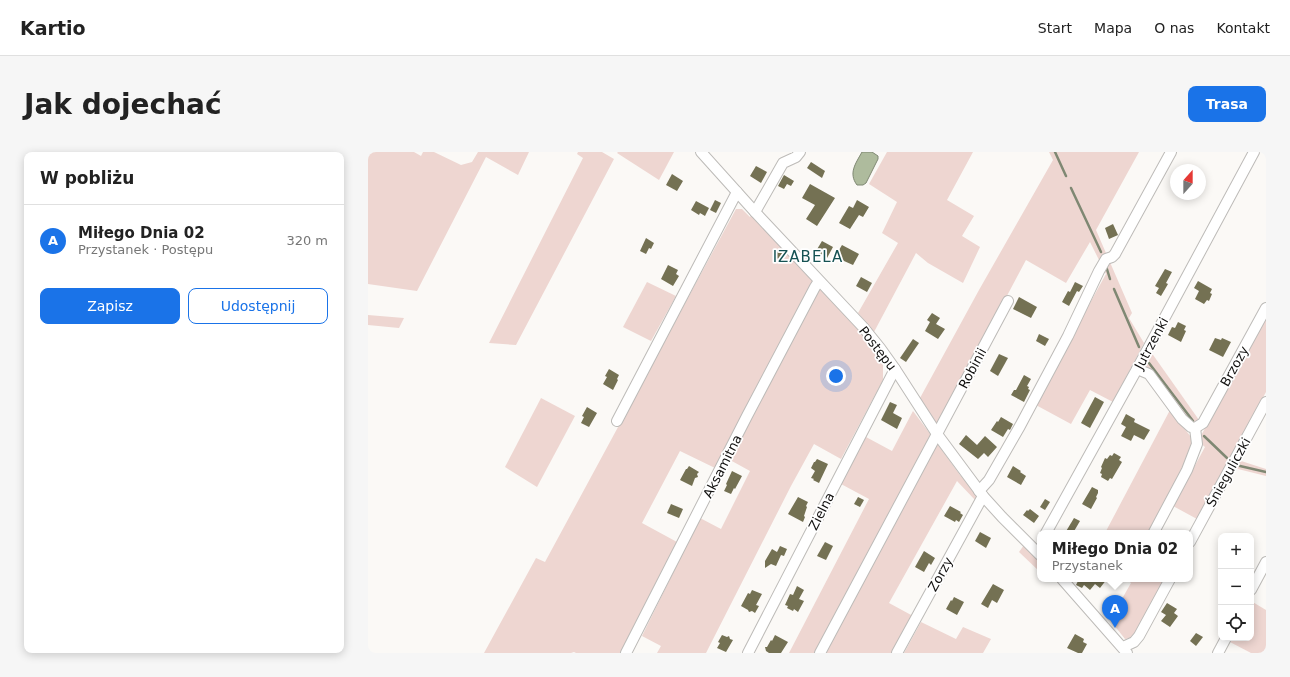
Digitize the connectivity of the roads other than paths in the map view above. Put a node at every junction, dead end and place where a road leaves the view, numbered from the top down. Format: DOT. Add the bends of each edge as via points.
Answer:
graph roads {
  1 [pos="800,152"];
  2 [pos="1171,152"];
  3 [pos="1254,152"];
  4 [pos="705,154"];
  5 [pos="738,192"];
  6 [pos="755,212"];
  7 [pos="819,281"];
  8 [pos="1008,301"];
  9 [pos="1266,308"];
  10 [pos="895,369"];
  11 [pos="1137,369"];
  12 [pos="1266,402"];
  13 [pos="616,421"];
  14 [pos="1199,426"];
  15 [pos="936,434"];
  16 [pos="981,493"];
  17 [pos="1048,530"];
  18 [pos="1155,530"];
  19 [pos="1193,536"];
  20 [pos="1037,548"];
  21 [pos="1266,562"];
  22 [pos="1065,582"];
  23 [pos="1168,582"];
  24 [pos="1254,584"];
  25 [pos="1224,641"];
  26 [pos="1125,650"];
  27 [pos="626,653"];
  28 [pos="748,653"];
  29 [pos="820,653"];
  30 [pos="897,653"];
  31 [pos="1218,653"];
  1 -- 6 [label="street" via="796,157 783,163"];
  2 -- 16 [label="street, Zorzy" via="1115,254 1106,259 1099,271 1068,336"];
  3 -- 11 [label="street, Jutrzenki"];
  4 -- 5 [label="street, Postępu"];
  5 -- 6 [label="street, Postępu"];
  5 -- 13 [label="street"];
  6 -- 7 [label="street, Postępu"];
  7 -- 10 [label="street, Postępu" via="863,327"];
  7 -- 27 [label="street, Aksamitna"];
  8 -- 15 [label="street, Robinii"];
  9 -- 14 [label="street, Brzozy"];
  10 -- 15 [label="street, Postępu"];
  10 -- 28 [label="street, Zielna"];
  11 -- 14 [label="street" via="1149,374 1182,419 1191,427"];
  11 -- 17 [label="street, Jutrzenki"];
  12 -- 19 [label="street, Śnieguliczki"];
  14 -- 18 [label="street" via="1197,444 1190,463"];
  15 -- 16 [label="street, Postępu"];
  15 -- 29 [label="street, Robinii"];
  16 -- 20 [label="street, Postępu" via="1002,517"];
  16 -- 30 [label="street, Zorzy"];
  21 -- 24 [label="street"];
  22 -- 26 [label="street"];
  23 -- 26 [label="street" via="1139,636"];
  25 -- 31 [label="street"];
}
